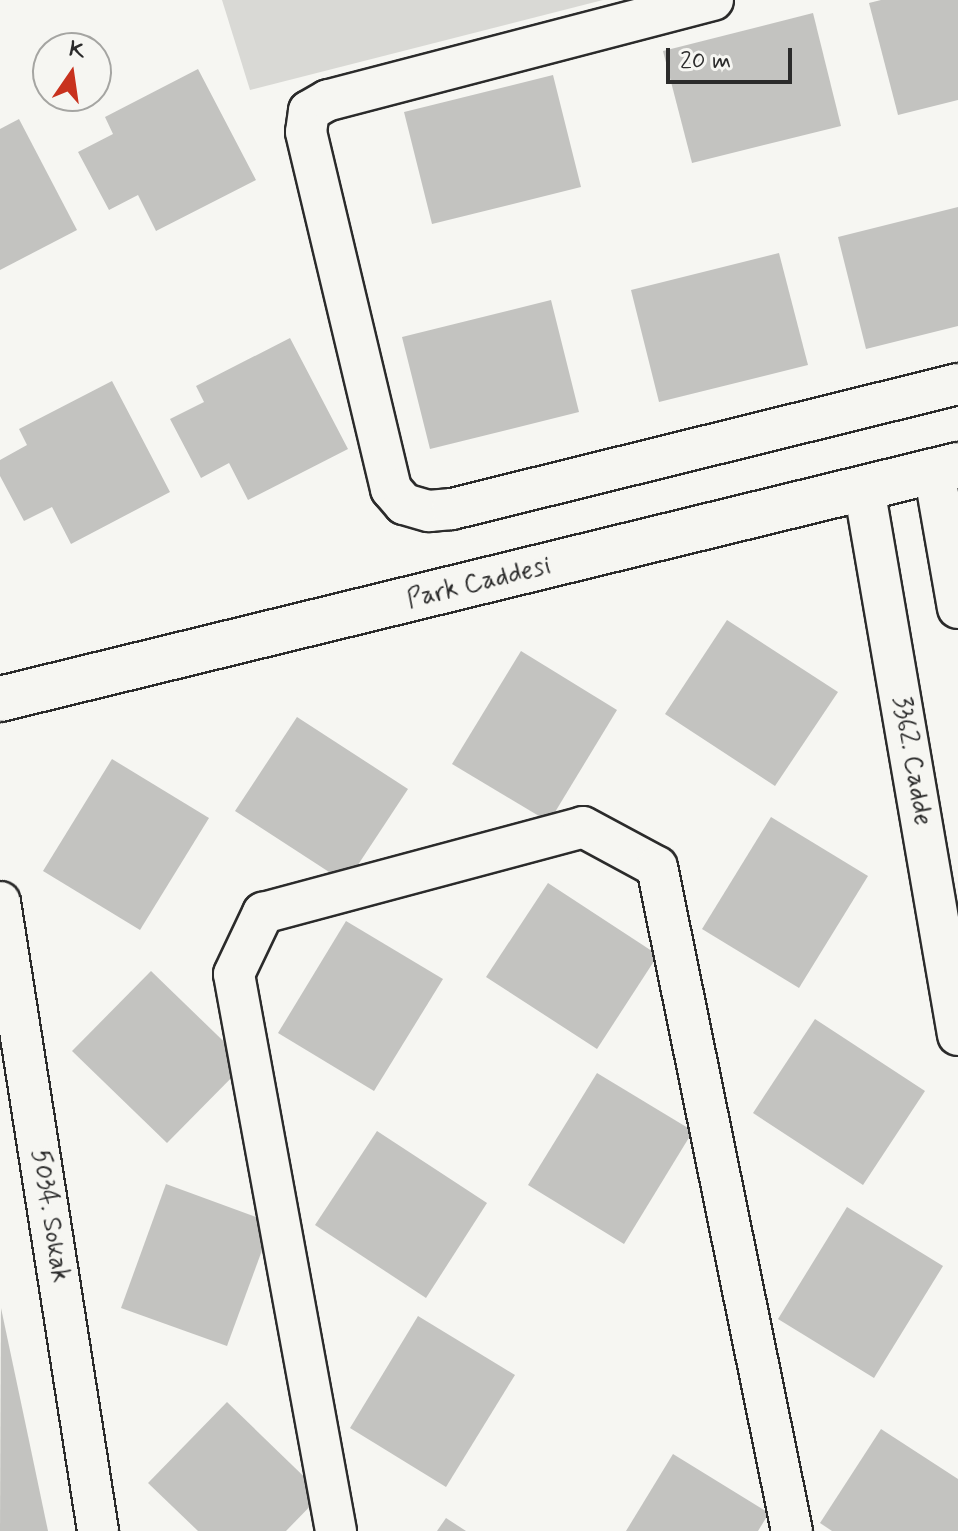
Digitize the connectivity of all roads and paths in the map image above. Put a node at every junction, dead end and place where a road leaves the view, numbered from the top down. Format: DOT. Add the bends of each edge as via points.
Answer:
graph roads {
  1 [pos="713,0"];
  2 [pos="958,384"];
  3 [pos="946,468"];
  4 [pos="864,488"];
  5 [pos="958,608"];
  6 [pos="0,699"];
  7 [pos="0,902"];
  8 [pos="958,1035"];
  9 [pos="98,1531"];
  10 [pos="336,1531"];
  11 [pos="792,1531"];
  1 -- 2 [label="street" via="328,100 309,111 306,132 391,489 404,504 429,511 452,509"];
  3 -- 4 [label="street, Park Caddesi"];
  3 -- 5 [label="street"];
  4 -- 6 [label="street, Park Caddesi"];
  4 -- 8 [label="street, 3362. Cadde"];
  7 -- 9 [label="street, 5034. Sokak"];
  10 -- 11 [label="street" via="234,974 263,913 583,827 657,867"];
}
